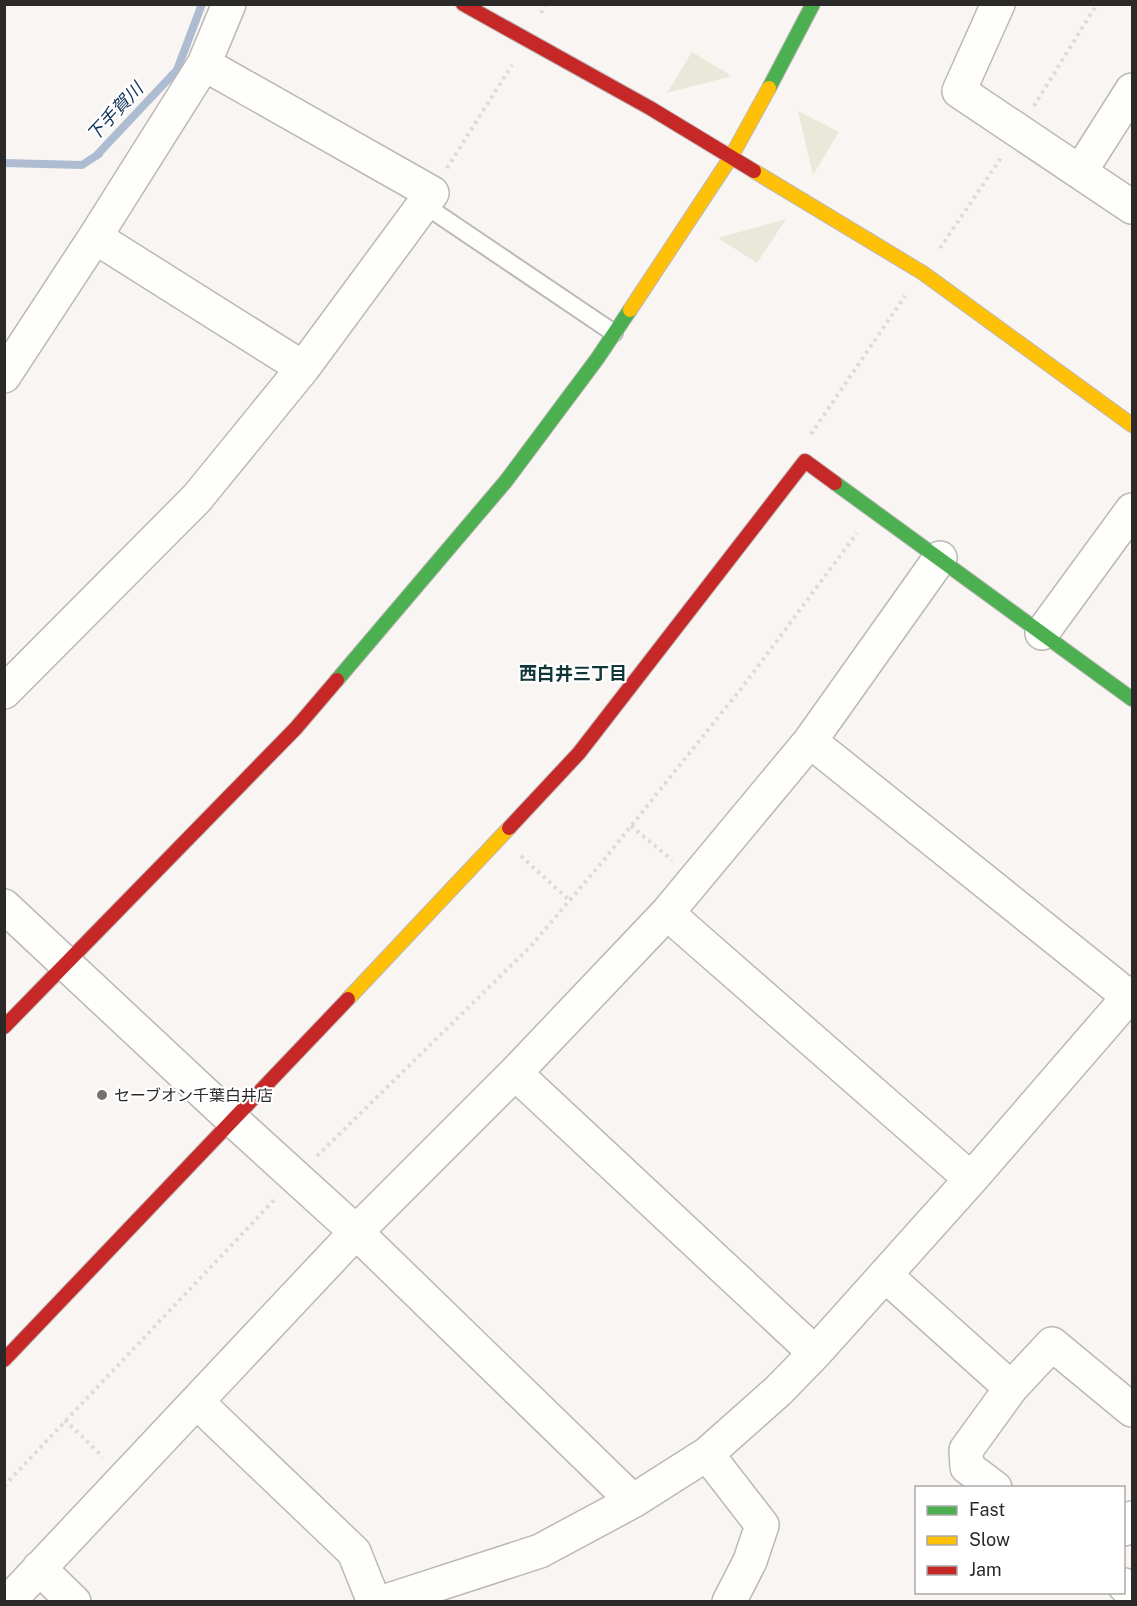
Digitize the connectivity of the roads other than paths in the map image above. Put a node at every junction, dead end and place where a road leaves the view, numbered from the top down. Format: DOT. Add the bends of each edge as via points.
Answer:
graph roads {
  1 [pos="229,4"];
  2 [pos="463,4"];
  3 [pos="813,4"];
  4 [pos="998,4"];
  5 [pos="204,64"];
  6 [pos="1132,90"];
  7 [pos="731,156"];
  8 [pos="1080,172"];
  9 [pos="428,198"];
  10 [pos="1132,207"];
  11 [pos="95,237"];
  12 [pos="614,333"];
  13 [pos="303,368"];
  14 [pos="4,375"];
  15 [pos="1132,425"];
  16 [pos="1132,510"];
  17 [pos="940,558"];
  18 [pos="1042,633"];
  19 [pos="4,692"];
  20 [pos="1132,699"];
  21 [pos="810,741"];
  22 [pos="4,906"];
  23 [pos="667,913"];
  24 [pos="65,964"];
  25 [pos="1131,995"];
  26 [pos="4,1027"];
  27 [pos="515,1074"];
  28 [pos="234,1121"];
  29 [pos="971,1179"];
  30 [pos="356,1232"];
  31 [pos="885,1275"];
  32 [pos="814,1353"];
  33 [pos="4,1360"];
  34 [pos="1011,1388"];
  35 [pos="197,1402"];
  36 [pos="1132,1410"];
  37 [pos="707,1454"];
  38 [pos="992,1486"];
  39 [pos="633,1501"];
  40 [pos="39,1568"];
  41 [pos="8,1602"];
  42 [pos="74,1602"];
  43 [pos="374,1602"];
  44 [pos="383,1602"];
  45 [pos="729,1602"];
  1 -- 5 [label="street"];
  2 -- 7 [label="street"];
  3 -- 7 [label="street"];
  4 -- 8 [label="street" via="959,91"];
  5 -- 9 [label="street"];
  5 -- 11 [label="street"];
  6 -- 8 [label="street"];
  7 -- 12 [label="street"];
  7 -- 15 [label="street" via="923,273"];
  8 -- 10 [label="street"];
  9 -- 12 [label="lane"];
  9 -- 13 [label="street"];
  11 -- 13 [label="street"];
  11 -- 14 [label="street"];
  12 -- 24 [label="street" via="506,481 296,728"];
  13 -- 19 [label="street" via="196,498"];
  16 -- 18 [label="street"];
  17 -- 18 [label="street"];
  17 -- 21 [label="street"];
  17 -- 28 [label="street" via="805,461 579,753"];
  18 -- 20 [label="street"];
  21 -- 23 [label="street"];
  21 -- 25 [label="street"];
  22 -- 24 [label="street"];
  23 -- 27 [label="street"];
  23 -- 29 [label="street"];
  24 -- 26 [label="street"];
  24 -- 28 [label="street"];
  25 -- 29 [label="street"];
  27 -- 30 [label="street"];
  27 -- 32 [label="street"];
  28 -- 30 [label="street"];
  28 -- 33 [label="street"];
  29 -- 31 [label="street"];
  30 -- 35 [label="street"];
  30 -- 39 [label="street"];
  31 -- 32 [label="street"];
  31 -- 34 [label="street"];
  32 -- 37 [label="street"];
  34 -- 36 [label="street" via="1052,1344"];
  34 -- 38 [label="street" via="966,1450 967,1467"];
  35 -- 40 [label="street"];
  35 -- 43 [label="street" via="354,1552"];
  37 -- 39 [label="street"];
  37 -- 45 [label="street" via="762,1525 750,1561"];
  39 -- 44 [label="street" via="540,1551"];
  40 -- 41 [label="street"];
  40 -- 42 [label="street"];
}
